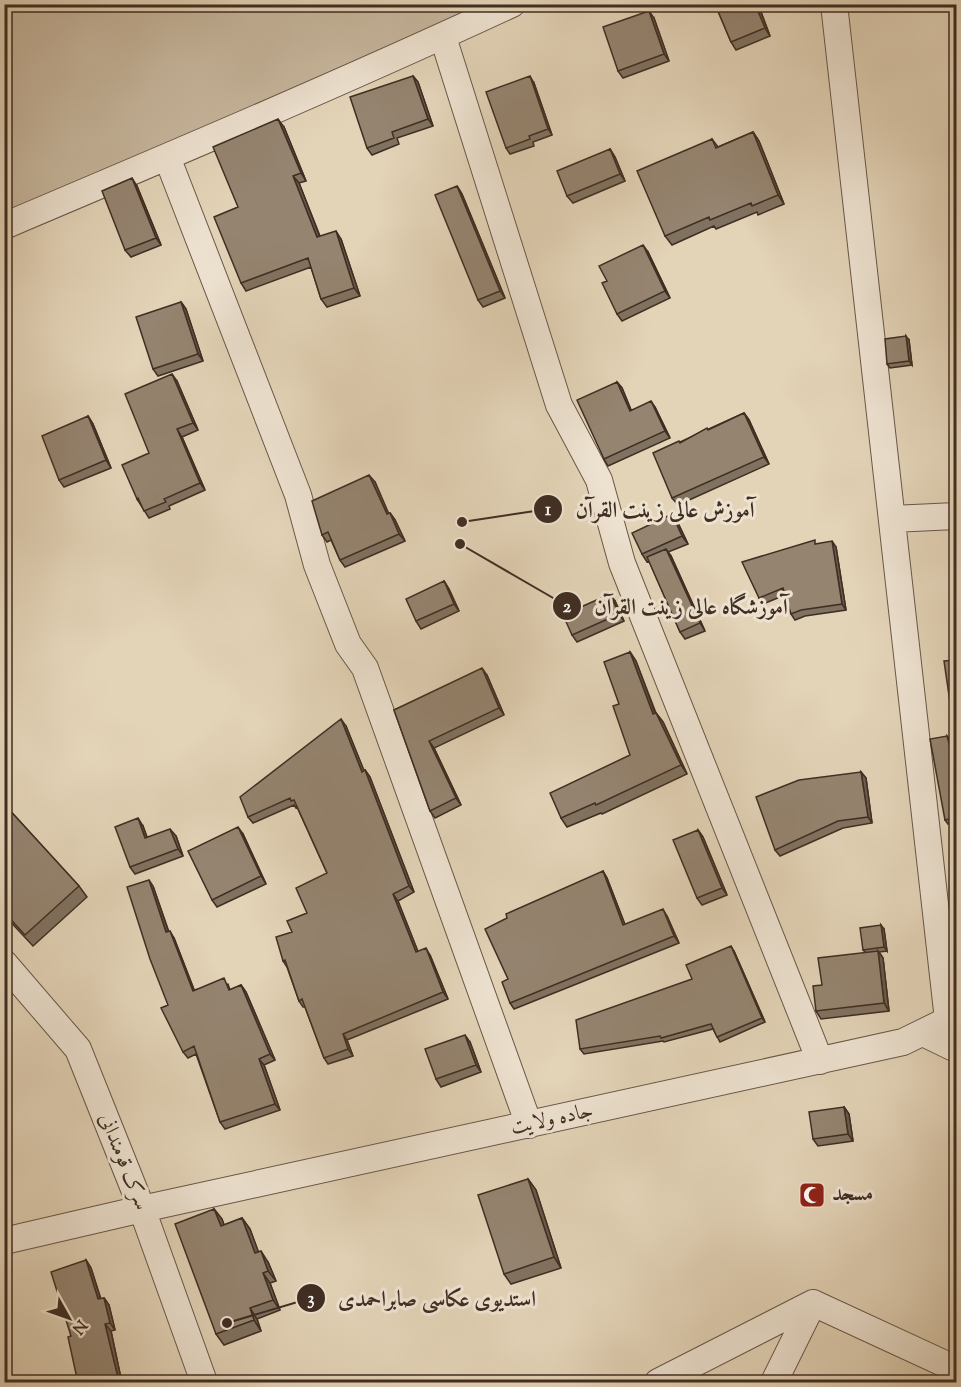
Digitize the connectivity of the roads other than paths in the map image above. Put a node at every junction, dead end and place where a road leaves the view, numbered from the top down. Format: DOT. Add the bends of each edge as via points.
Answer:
graph roads {
  1 [pos="512,4"];
  2 [pos="834,4"];
  3 [pos="443,36"];
  4 [pos="167,157"];
  5 [pos="4,226"];
  6 [pos="957,516"];
  7 [pos="892,519"];
  8 [pos="4,963"];
  9 [pos="952,1018"];
  10 [pos="923,1033"];
  11 [pos="957,1049"];
  12 [pos="820,1061"];
  13 [pos="529,1125"];
  14 [pos="142,1209"];
  15 [pos="4,1241"];
  16 [pos="813,1303"];
  17 [pos="957,1369"];
  18 [pos="204,1383"];
  19 [pos="658,1383"];
  20 [pos="774,1383"];
  1 -- 3 [label="street"];
  2 -- 7 [label="street"];
  3 -- 4 [label="street"];
  3 -- 12 [label="street" via="559,405 599,480 622,563"];
  4 -- 5 [label="street"];
  4 -- 13 [label="street" via="298,495 317,565 348,644 364,668"];
  6 -- 7 [label="street"];
  7 -- 9 [label="street"];
  8 -- 14 [label="street, سرک قومندانی" via="78,1049"];
  9 -- 10 [label="street, جاده ولایت"];
  10 -- 11 [label="street"];
  10 -- 12 [label="street, جاده ولایت" via="903,1042"];
  12 -- 13 [label="street, جاده ولایت"];
  13 -- 14 [label="street, جاده ولایت"];
  14 -- 15 [label="street, جاده ولایت"];
  14 -- 18 [label="street, سرک قومندانی"];
  16 -- 17 [label="street"];
  16 -- 19 [label="street"];
  16 -- 20 [label="street"];
}
